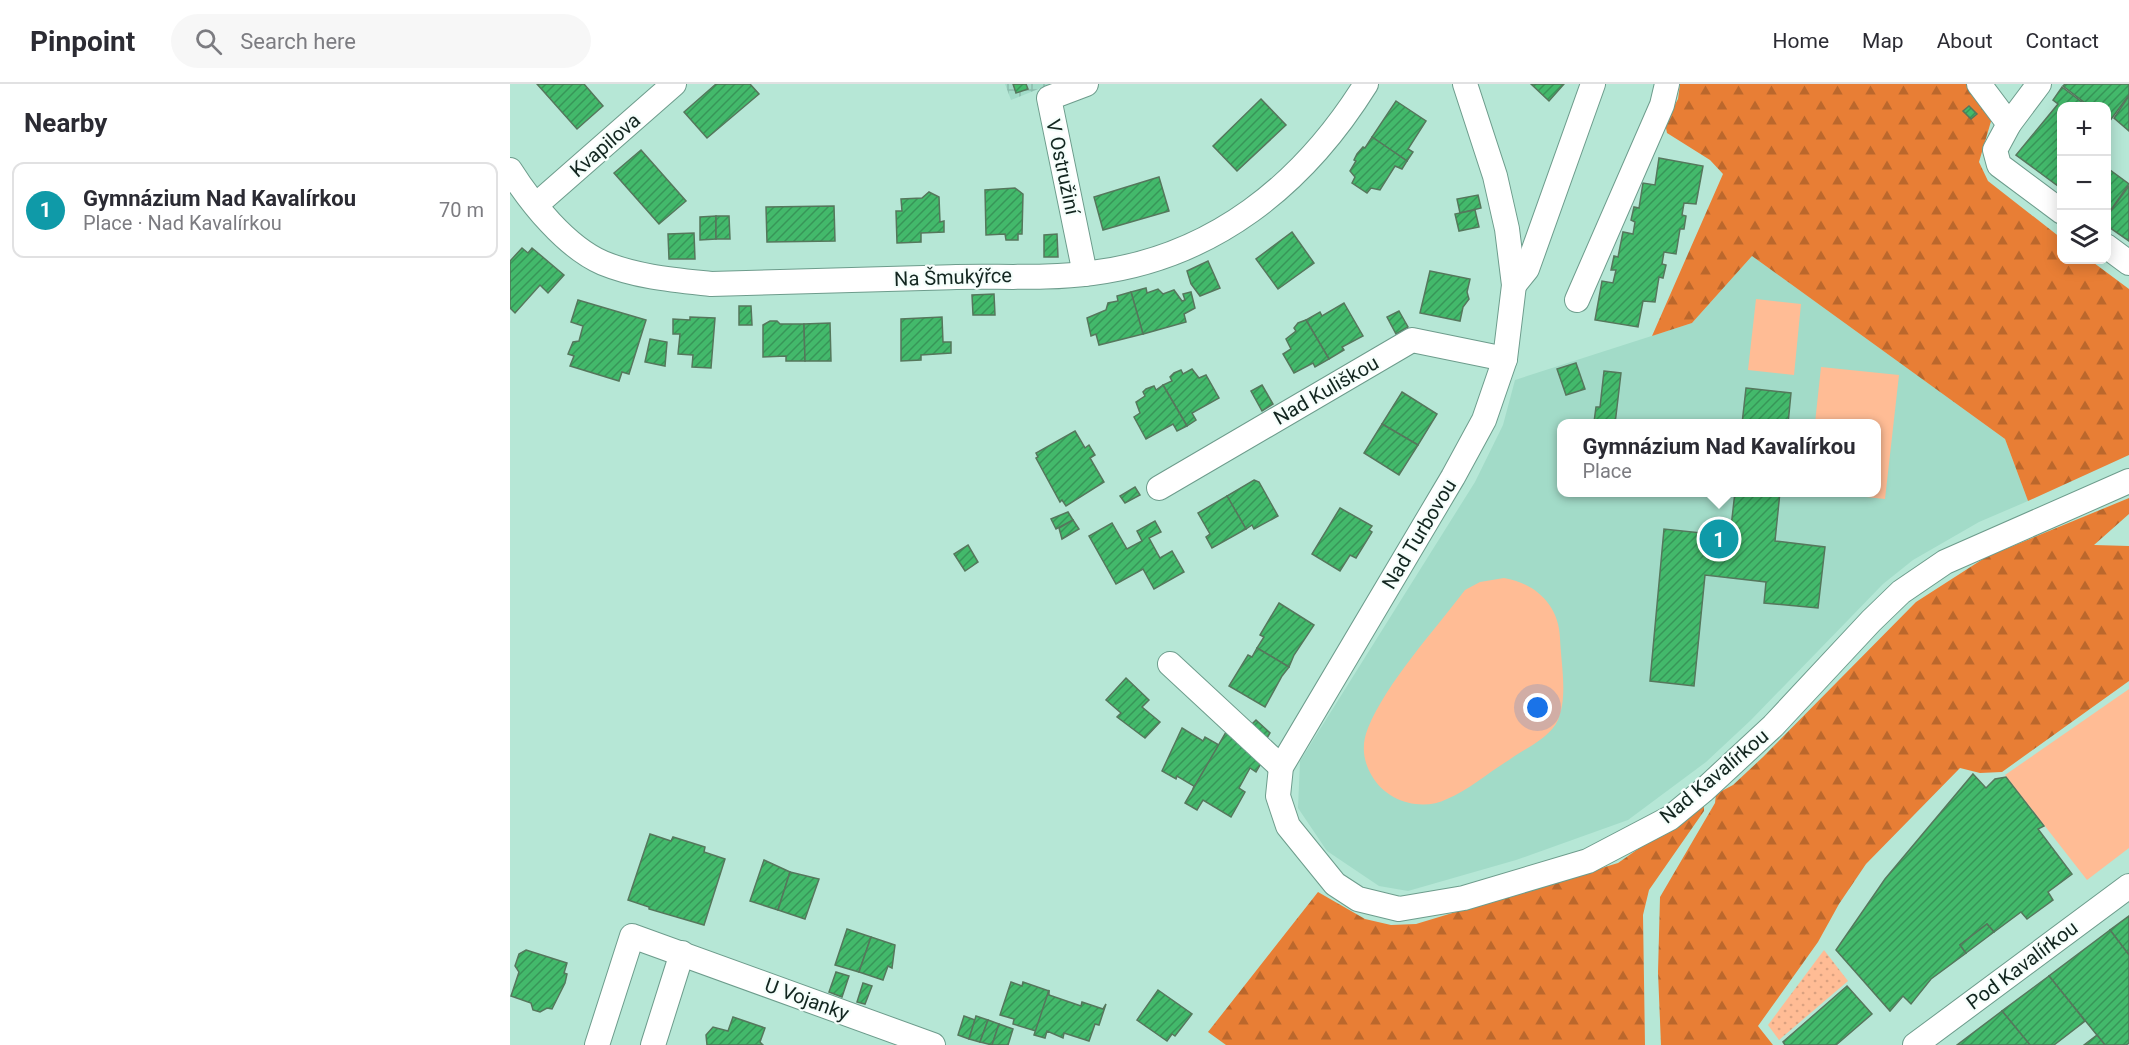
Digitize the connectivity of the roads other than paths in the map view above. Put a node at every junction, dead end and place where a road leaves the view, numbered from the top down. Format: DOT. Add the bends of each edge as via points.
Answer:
graph roads {
  1 [pos="674,84"];
  2 [pos="1086,84"];
  3 [pos="1366,84"];
  4 [pos="1465,84"];
  5 [pos="1593,84"];
  6 [pos="1667,84"];
  7 [pos="1979,84"];
  8 [pos="2039,84"];
  9 [pos="2009,124"];
  10 [pos="510,170"];
  11 [pos="536,205"];
  12 [pos="2058,210"];
  13 [pos="2111,250"];
  14 [pos="2129,263"];
  15 [pos="1085,274"];
  16 [pos="1514,285"];
  17 [pos="1577,300"];
  18 [pos="1505,359"];
  19 [pos="2129,481"];
  20 [pos="1159,488"];
  21 [pos="1170,664"];
  22 [pos="1281,767"];
  23 [pos="2129,886"];
  24 [pos="682,953"];
  25 [pos="597,1045"];
  26 [pos="653,1045"];
  27 [pos="933,1045"];
  28 [pos="1915,1045"];
  1 -- 11 [label="street, Kvapilova"];
  2 -- 15 [label="street, V Ostružiní" via="1049,98"];
  3 -- 15 [label="street, Na Šmukýřce" via="1343,121 1286,185 1232,225 1163,258"];
  4 -- 16 [label="street, Nad Turbovou" via="1495,176"];
  5 -- 16 [label="street, Nad Turbovou" via="1537,243 1527,268"];
  6 -- 17 [label="street" via="1662,105"];
  7 -- 9 [label="street"];
  8 -- 9 [label="street"];
  9 -- 12 [label="street" via="1995,150 1999,165"];
  10 -- 11 [label="street, Na Šmukýřce"];
  11 -- 15 [label="street, Na Šmukýřce" via="559,232 602,262 655,278 711,284"];
  13 -- 14 [label="street"];
  16 -- 18 [label="street, Nad Turbovou"];
  18 -- 20 [label="street, Nad Kuliškou" via="1412,340"];
  18 -- 22 [label="street, Nad Turbovou" via="1484,420 1454,477"];
  19 -- 22 [label="street, Nad Kavalírkou" via="1945,562 1901,592 1773,726 1704,790 1670,818 1588,861 1464,898 1399,909 1358,899 1335,884 1288,826 1278,796"];
  21 -- 22 [label="street"];
  23 -- 28 [label="street, Pod Kavalírkou"];
  24 -- 25 [label="street, U Vojanky" via="632,936"];
  24 -- 26 [label="street"];
  24 -- 27 [label="street, U Vojanky"];
}
